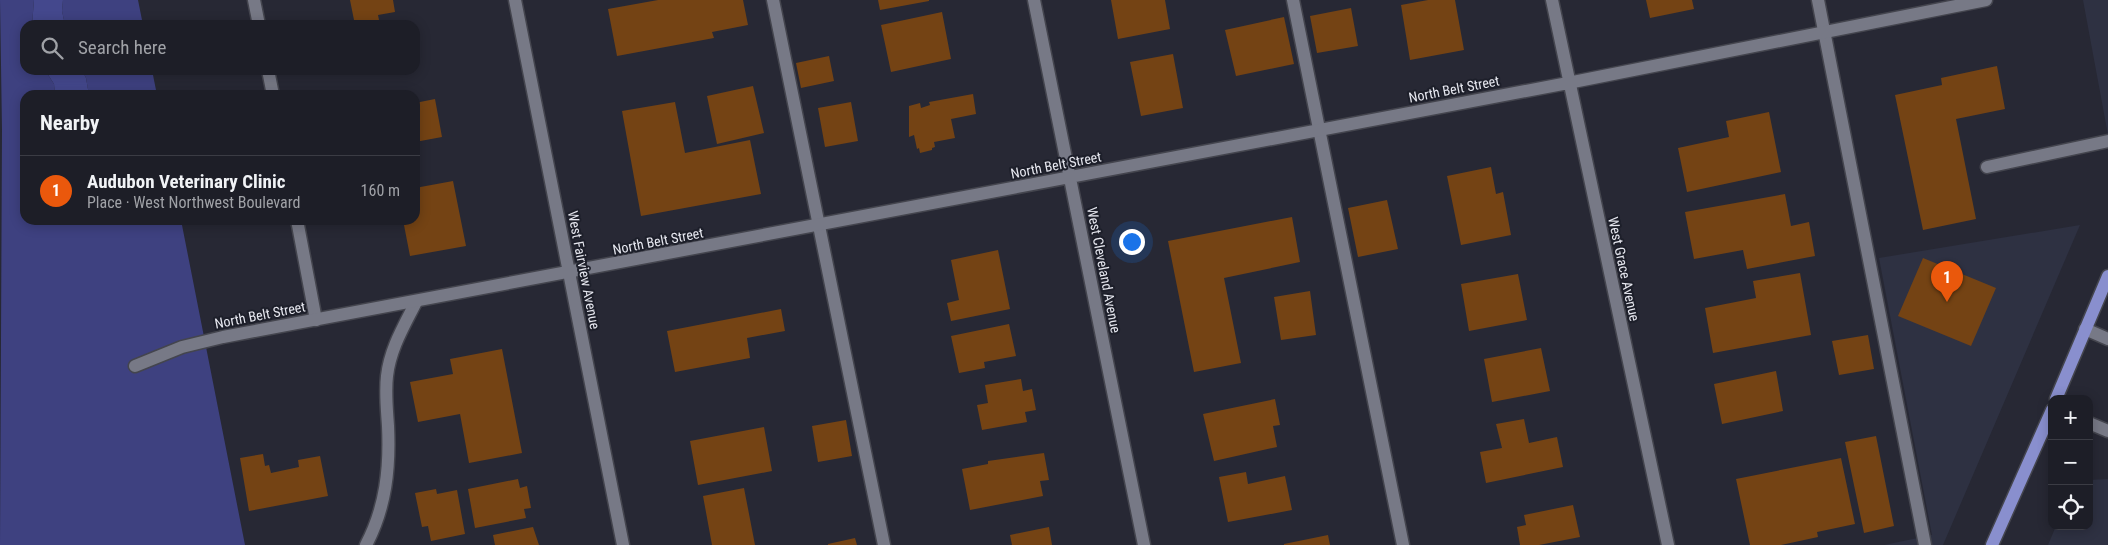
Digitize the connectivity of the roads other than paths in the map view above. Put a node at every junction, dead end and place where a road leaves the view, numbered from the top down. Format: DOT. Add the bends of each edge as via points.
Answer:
graph roads {
  1 [pos="254,0"];
  2 [pos="515,0"];
  3 [pos="773,0"];
  4 [pos="1034,0"];
  5 [pos="1293,0"];
  6 [pos="1552,0"];
  7 [pos="1818,0"];
  8 [pos="1986,0"];
  9 [pos="258,20"];
  10 [pos="1825,32"];
  11 [pos="269,75"];
  12 [pos="1568,83"];
  13 [pos="272,90"];
  14 [pos="1318,130"];
  15 [pos="2108,141"];
  16 [pos="1988,167"];
  17 [pos="1070,178"];
  18 [pos="298,225"];
  19 [pos="819,226"];
  20 [pos="570,273"];
  21 [pos="2108,276"];
  22 [pos="416,302"];
  23 [pos="316,320"];
  24 [pos="2086,329"];
  25 [pos="2108,339"];
  26 [pos="135,366"];
  27 [pos="2058,395"];
  28 [pos="2048,419"];
  29 [pos="2093,424"];
  30 [pos="2108,431"];
  31 [pos="366,545"];
  32 [pos="623,545"];
  33 [pos="884,545"];
  34 [pos="1144,545"];
  35 [pos="1403,545"];
  36 [pos="1668,545"];
  37 [pos="1924,545"];
  38 [pos="1992,545"];
  1 -- 9 [label="street"];
  2 -- 20 [label="street, West Fairview Avenue"];
  3 -- 19 [label="street"];
  4 -- 17 [label="street, West Cleveland Avenue"];
  5 -- 14 [label="street"];
  6 -- 12 [label="street, West Grace Avenue"];
  7 -- 10 [label="street"];
  8 -- 10 [label="street, North Belt Street"];
  10 -- 12 [label="street, North Belt Street"];
  10 -- 37 [label="street"];
  11 -- 13 [label="street"];
  12 -- 14 [label="street, North Belt Street"];
  12 -- 36 [label="street, West Grace Avenue"];
  14 -- 17 [label="street, North Belt Street"];
  14 -- 35 [label="street"];
  15 -- 16 [label="street"];
  17 -- 19 [label="street, North Belt Street"];
  17 -- 34 [label="street, West Cleveland Avenue"];
  18 -- 23 [label="street"];
  19 -- 20 [label="street, North Belt Street"];
  19 -- 33 [label="street"];
  20 -- 22 [label="street, North Belt Street"];
  20 -- 32 [label="street, West Fairview Avenue"];
  21 -- 24 [label="main road"];
  22 -- 23 [label="street, North Belt Street"];
  22 -- 31 [label="street" via="390,359 386,397 386,486 377,521"];
  23 -- 26 [label="street, North Belt Street" via="203,341"];
  24 -- 25 [label="street"];
  24 -- 27 [label="main road"];
  28 -- 38 [label="main road"];
  29 -- 30 [label="street"];
}
